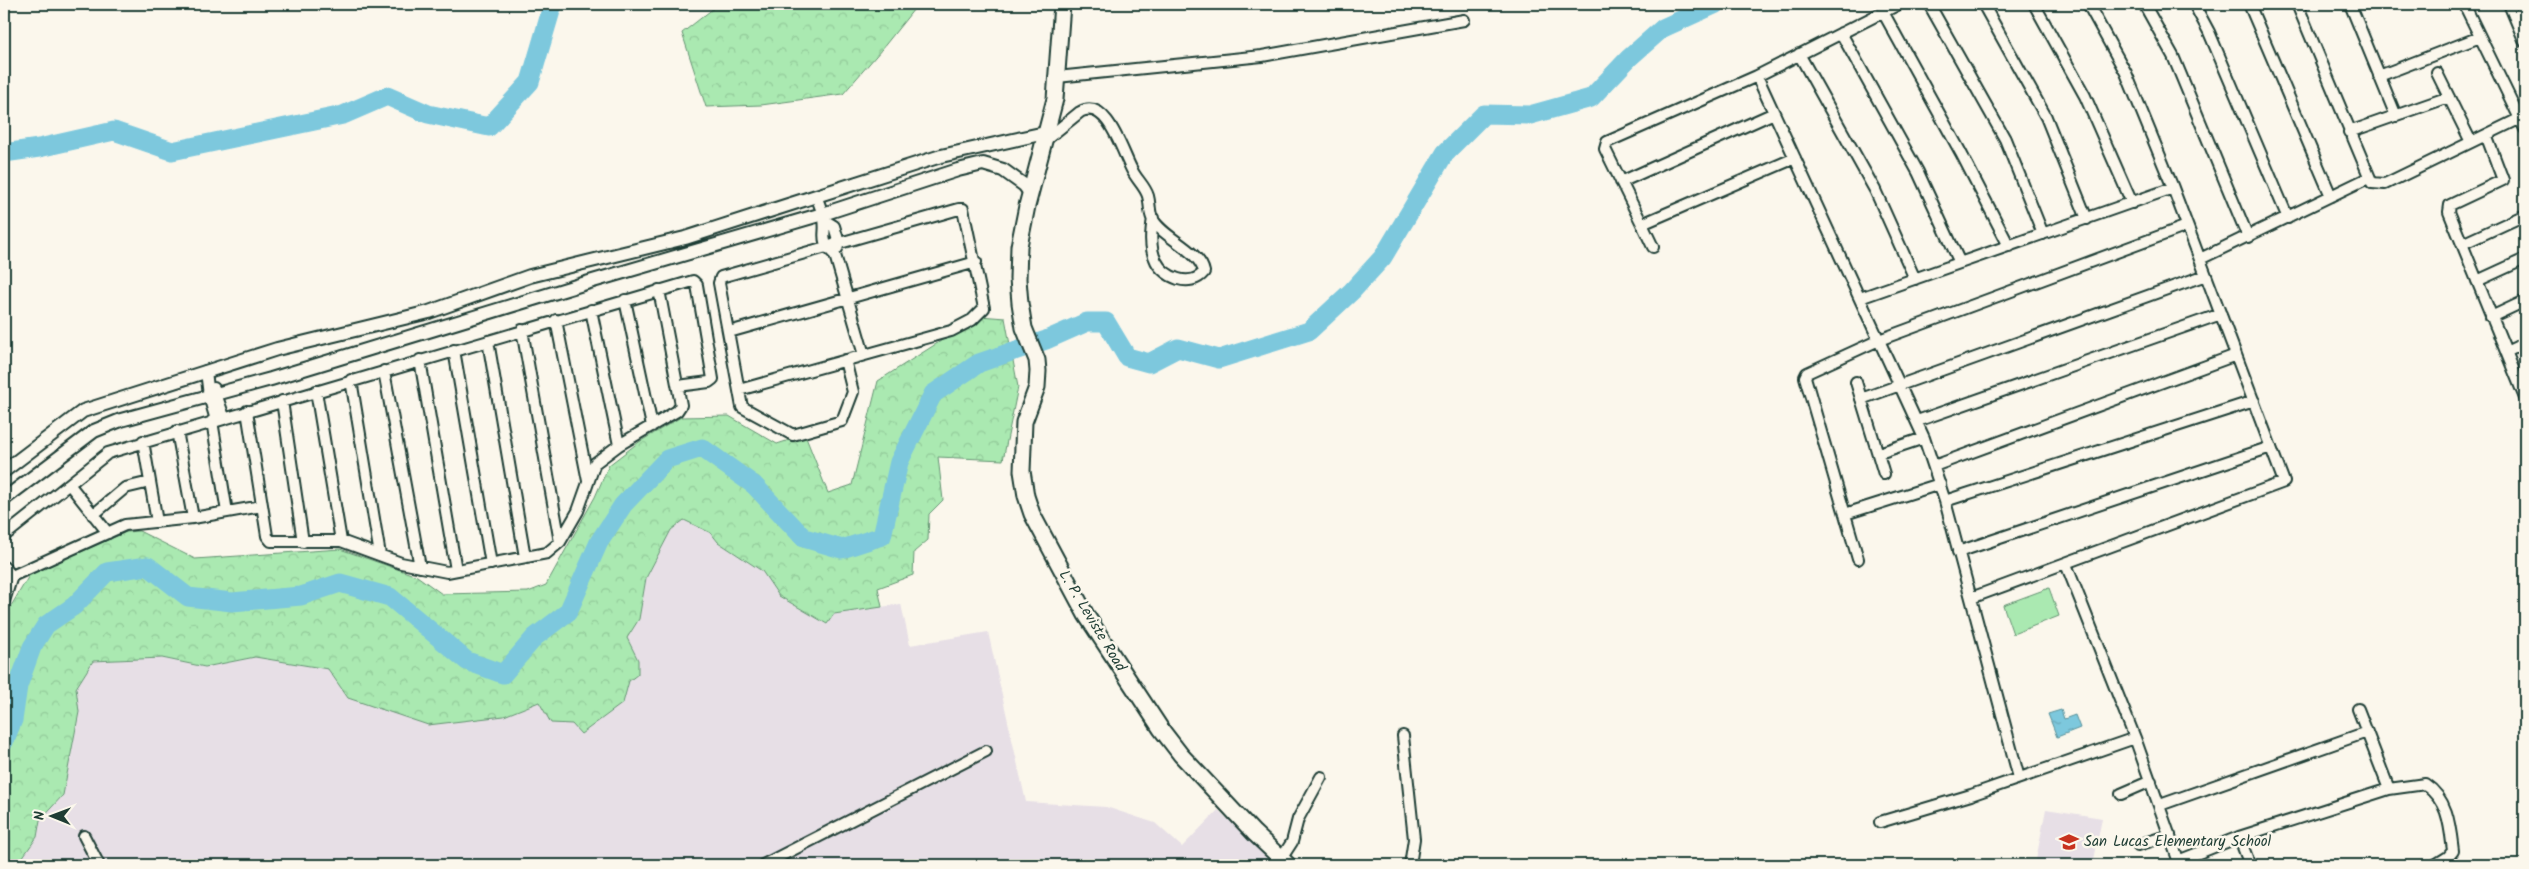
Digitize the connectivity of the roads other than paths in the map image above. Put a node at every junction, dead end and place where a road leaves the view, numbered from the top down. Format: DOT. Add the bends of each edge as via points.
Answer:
graph roads {
  1 [pos="1062,4"];
  2 [pos="1899,4"];
  3 [pos="1930,4"];
  4 [pos="1983,4"];
  5 [pos="2034,4"];
  6 [pos="2088,4"];
  7 [pos="2144,4"];
  8 [pos="2194,4"];
  9 [pos="2249,4"];
  10 [pos="2297,4"];
  11 [pos="2350,4"];
  12 [pos="2509,4"];
  13 [pos="2467,10"];
  14 [pos="1883,12"];
  15 [pos="1464,20"];
  16 [pos="1841,33"];
  17 [pos="2480,37"];
  18 [pos="2525,42"];
  19 [pos="1799,54"];
  20 [pos="2437,73"];
  21 [pos="1757,76"];
  22 [pos="2379,76"];
  23 [pos="1057,77"];
  24 [pos="2448,97"];
  25 [pos="1774,113"];
  26 [pos="2396,116"];
  27 [pos="2523,117"];
  28 [pos="2525,129"];
  29 [pos="2349,132"];
  30 [pos="2486,135"];
  31 [pos="1044,138"];
  32 [pos="2471,142"];
  33 [pos="980,146"];
  34 [pos="1795,158"];
  35 [pos="982,164"];
  36 [pos="2368,178"];
  37 [pos="1622,182"];
  38 [pos="2173,188"];
  39 [pos="1030,193"];
  40 [pos="816,196"];
  41 [pos="2331,196"];
  42 [pos="2132,203"];
  43 [pos="2525,216"];
  44 [pos="823,217"];
  45 [pos="1152,218"];
  46 [pos="2288,218"];
  47 [pos="2087,219"];
  48 [pos="1642,224"];
  49 [pos="2187,226"];
  50 [pos="2044,234"];
  51 [pos="2248,237"];
  52 [pos="839,244"];
  53 [pos="2462,244"];
  54 [pos="2009,246"];
  55 [pos="1654,247"];
  56 [pos="831,251"];
  57 [pos="2200,259"];
  58 [pos="2525,259"];
  59 [pos="976,262"];
  60 [pos="1960,263"];
  61 [pos="2206,275"];
  62 [pos="1915,279"];
  63 [pos="2477,281"];
  64 [pos="659,290"];
  65 [pos="847,298"];
  66 [pos="1860,298"];
  67 [pos="625,300"];
  68 [pos="2525,301"];
  69 [pos="591,310"];
  70 [pos="2221,314"];
  71 [pos="2491,317"];
  72 [pos="556,320"];
  73 [pos="522,330"];
  74 [pos="728,332"];
  75 [pos="488,340"];
  76 [pos="1879,340"];
  77 [pos="2525,343"];
  78 [pos="454,350"];
  79 [pos="2506,352"];
  80 [pos="864,355"];
  81 [pos="2236,355"];
  82 [pos="420,360"];
  83 [pos="845,360"];
  84 [pos="206,371"];
  85 [pos="384,371"];
  86 [pos="351,380"];
  87 [pos="1856,382"];
  88 [pos="1900,383"];
  89 [pos="678,386"];
  90 [pos="739,390"];
  91 [pos="316,391"];
  92 [pos="2524,392"];
  93 [pos="213,395"];
  94 [pos="1861,399"];
  95 [pos="282,401"];
  96 [pos="2254,401"];
  97 [pos="247,411"];
  98 [pos="217,420"];
  99 [pos="1917,421"];
  100 [pos="652,426"];
  101 [pos="177,432"];
  102 [pos="1924,438"];
  103 [pos="143,441"];
  104 [pos="619,445"];
  105 [pos="2271,447"];
  106 [pos="1879,453"];
  107 [pos="1934,466"];
  108 [pos="4,471"];
  109 [pos="1884,474"];
  110 [pos="150,482"];
  111 [pos="588,482"];
  112 [pos="69,484"];
  113 [pos="1940,484"];
  114 [pos="4,499"];
  115 [pos="1945,501"];
  116 [pos="262,506"];
  117 [pos="227,512"];
  118 [pos="1845,514"];
  119 [pos="93,515"];
  120 [pos="193,518"];
  121 [pos="157,522"];
  122 [pos="108,533"];
  123 [pos="4,536"];
  124 [pos="341,541"];
  125 [pos="303,542"];
  126 [pos="560,542"];
  127 [pos="1958,552"];
  128 [pos="380,555"];
  129 [pos="525,557"];
  130 [pos="1858,559"];
  131 [pos="491,564"];
  132 [pos="2066,564"];
  133 [pos="4,567"];
  134 [pos="420,567"];
  135 [pos="456,570"];
  136 [pos="12,576"];
  137 [pos="4,598"];
  138 [pos="1971,598"];
  139 [pos="2358,709"];
  140 [pos="2367,732"];
  141 [pos="1403,736"];
  142 [pos="2136,738"];
  143 [pos="986,751"];
  144 [pos="1321,777"];
  145 [pos="2019,778"];
  146 [pos="2152,781"];
  147 [pos="2388,789"];
  148 [pos="2121,794"];
  149 [pos="2160,805"];
  150 [pos="1880,822"];
  151 [pos="2170,835"];
  152 [pos="84,836"];
  153 [pos="2240,837"];
  154 [pos="2138,845"];
  155 [pos="1285,862"];
  156 [pos="2179,863"];
  157 [pos="99,865"];
  158 [pos="763,865"];
  159 [pos="1410,865"];
  160 [pos="2250,865"];
  161 [pos="2435,865"];
  1 -- 23 [label="main road, L. P. Leviste Road"];
  2 -- 14 [label="street"];
  3 -- 50 [label="street" via="2005,139"];
  4 -- 47 [label="street" via="2046,117"];
  5 -- 42 [label="street" via="2085,96"];
  6 -- 38 [label="street" via="2126,73"];
  7 -- 51 [label="street" via="2173,56"];
  8 -- 46 [label="street" via="2210,32"];
  9 -- 41 [label="street"];
  10 -- 29 [label="street"];
  11 -- 22 [label="street"];
  12 -- 18 [label="street"];
  13 -- 17 [label="street"];
  14 -- 16 [label="street"];
  14 -- 54 [label="street"];
  15 -- 23 [label="street" via="1262,56"];
  16 -- 19 [label="street"];
  16 -- 60 [label="street" via="1918,172"];
  17 -- 22 [label="street"];
  17 -- 27 [label="street"];
  19 -- 21 [label="street"];
  19 -- 62 [label="street" via="1876,190"];
  20 -- 24 [label="street"];
  21 -- 25 [label="street"];
  21 -- 37 [label="street" via="1607,142 1605,149"];
  22 -- 26 [label="street"];
  23 -- 31 [label="main road, L. P. Leviste Road" via="1055,99"];
  24 -- 26 [label="street"];
  24 -- 32 [label="street"];
  25 -- 34 [label="street"];
  25 -- 37 [label="street"];
  26 -- 29 [label="street"];
  27 -- 28 [label="street"];
  27 -- 30 [label="street"];
  29 -- 36 [label="street"];
  30 -- 32 [label="street"];
  30 -- 53 [label="street" via="2503,180 2448,208"];
  31 -- 33 [label="street"];
  31 -- 39 [label="main road, L. P. Leviste Road"];
  31 -- 45 [label="street" via="1085,109 1098,112 1107,120 1131,169 1145,189"];
  32 -- 36 [label="street" via="2385,184 2372,183"];
  33 -- 35 [label="street"];
  33 -- 40 [label="street"];
  34 -- 48 [label="street"];
  34 -- 66 [label="street"];
  35 -- 39 [label="street" via="1003,170"];
  35 -- 44 [label="street"];
  36 -- 41 [label="street"];
  37 -- 48 [label="street"];
  38 -- 42 [label="street"];
  38 -- 49 [label="street"];
  39 -- 155 [label="main road, L. P. Leviste Road" via="1019,246 1018,279 1024,328 1038,371 1037,387 1024,422 1022,454 1026,496 1032,514 1086,615 1161,729 1181,755"];
  40 -- 44 [label="street"];
  40 -- 84 [label="street" via="685,238 530,276 429,312 277,349"];
  41 -- 46 [label="street"];
  42 -- 47 [label="street"];
  43 -- 53 [label="street"];
  44 -- 52 [label="street" via="834,226"];
  44 -- 56 [label="street" via="822,234"];
  44 -- 93 [label="street"];
  45 -- 45 [label="street" via="1152,246 1155,260 1161,268 1171,277 1184,281 1201,276 1204,272 1199,262 1159,228"];
  46 -- 51 [label="street"];
  47 -- 50 [label="street"];
  48 -- 55 [label="street"];
  49 -- 57 [label="street"];
  49 -- 76 [label="street"];
  50 -- 54 [label="street"];
  51 -- 57 [label="street"];
  52 -- 56 [label="street"];
  52 -- 59 [label="street" via="961,208 966,213"];
  53 -- 63 [label="street"];
  54 -- 60 [label="street"];
  56 -- 65 [label="street"];
  56 -- 74 [label="street" via="721,277 719,283"];
  57 -- 61 [label="street"];
  58 -- 63 [label="street"];
  59 -- 65 [label="street"];
  59 -- 80 [label="street" via="984,308 972,320 951,331"];
  60 -- 62 [label="street"];
  61 -- 70 [label="street"];
  61 -- 88 [label="street"];
  62 -- 66 [label="street"];
  63 -- 71 [label="street"];
  64 -- 67 [label="street"];
  64 -- 89 [label="street"];
  64 -- 89 [label="street" via="691,281 697,285 713,378 709,382"];
  65 -- 74 [label="street"];
  65 -- 80 [label="street"];
  66 -- 76 [label="street"];
  67 -- 69 [label="street"];
  67 -- 100 [label="street"];
  68 -- 71 [label="street"];
  69 -- 72 [label="street"];
  69 -- 104 [label="street"];
  70 -- 81 [label="street"];
  70 -- 99 [label="street"];
  71 -- 79 [label="street"];
  72 -- 73 [label="street"];
  72 -- 111 [label="street"];
  73 -- 75 [label="street"];
  73 -- 126 [label="street"];
  74 -- 90 [label="street"];
  75 -- 78 [label="street"];
  75 -- 129 [label="street"];
  76 -- 88 [label="street"];
  76 -- 118 [label="street" via="1806,375"];
  77 -- 79 [label="street"];
  78 -- 82 [label="street"];
  78 -- 131 [label="street"];
  79 -- 92 [label="street"];
  80 -- 83 [label="street"];
  81 -- 96 [label="street"];
  81 -- 107 [label="street"];
  82 -- 85 [label="street"];
  82 -- 135 [label="street"];
  83 -- 90 [label="street"];
  83 -- 90 [label="street" via="853,392 842,420 793,436 742,407"];
  84 -- 93 [label="street"];
  84 -- 108 [label="street" via="84,410"];
  85 -- 86 [label="street"];
  85 -- 134 [label="street"];
  86 -- 91 [label="street"];
  86 -- 128 [label="street"];
  87 -- 94 [label="street"];
  88 -- 94 [label="street"];
  88 -- 99 [label="street"];
  89 -- 100 [label="street" via="680,409"];
  91 -- 95 [label="street"];
  91 -- 124 [label="street"];
  93 -- 98 [label="street"];
  93 -- 114 [label="street" via="121,420 94,431"];
  94 -- 106 [label="street"];
  95 -- 97 [label="street"];
  95 -- 125 [label="street"];
  96 -- 105 [label="street"];
  96 -- 115 [label="street"];
  97 -- 98 [label="street"];
  97 -- 116 [label="street"];
  98 -- 101 [label="street"];
  98 -- 117 [label="street"];
  99 -- 102 [label="street"];
  100 -- 104 [label="street"];
  101 -- 103 [label="street"];
  101 -- 120 [label="street"];
  102 -- 106 [label="street"];
  102 -- 107 [label="street"];
  103 -- 110 [label="street"];
  103 -- 112 [label="street" via="108,453"];
  104 -- 111 [label="street" via="595,463"];
  105 -- 127 [label="street"];
  105 -- 132 [label="street" via="2284,482"];
  106 -- 109 [label="street"];
  107 -- 113 [label="street"];
  110 -- 119 [label="street" via="125,488"];
  110 -- 121 [label="street"];
  111 -- 126 [label="street" via="578,511"];
  112 -- 119 [label="street"];
  112 -- 123 [label="street"];
  113 -- 115 [label="street"];
  113 -- 118 [label="street"];
  115 -- 127 [label="street"];
  116 -- 117 [label="street"];
  116 -- 125 [label="street" via="268,539"];
  117 -- 120 [label="street"];
  118 -- 130 [label="street"];
  119 -- 122 [label="street"];
  120 -- 121 [label="street"];
  121 -- 122 [label="street" via="125,525"];
  122 -- 136 [label="street"];
  124 -- 125 [label="street"];
  124 -- 128 [label="street"];
  126 -- 129 [label="street" via="547,553"];
  127 -- 138 [label="street"];
  128 -- 134 [label="street"];
  129 -- 131 [label="street"];
  131 -- 135 [label="street"];
  132 -- 138 [label="street"];
  132 -- 142 [label="street"];
  133 -- 136 [label="street"];
  134 -- 135 [label="street" via="447,572"];
  136 -- 137 [label="street"];
  138 -- 145 [label="street"];
  139 -- 140 [label="street"];
  140 -- 147 [label="street"];
  140 -- 149 [label="street"];
  141 -- 159 [label="street" via="1414,839"];
  142 -- 145 [label="street"];
  142 -- 146 [label="street"];
  143 -- 158 [label="street"];
  144 -- 155 [label="street" via="1298,819"];
  145 -- 150 [label="street"];
  146 -- 148 [label="street"];
  146 -- 149 [label="street"];
  147 -- 153 [label="street"];
  147 -- 161 [label="street" via="2425,784 2432,789 2448,814 2453,851"];
  149 -- 151 [label="street"];
  151 -- 154 [label="street"];
  151 -- 156 [label="street"];
  152 -- 157 [label="street"];
  153 -- 156 [label="street"];
  153 -- 160 [label="street"];
}
